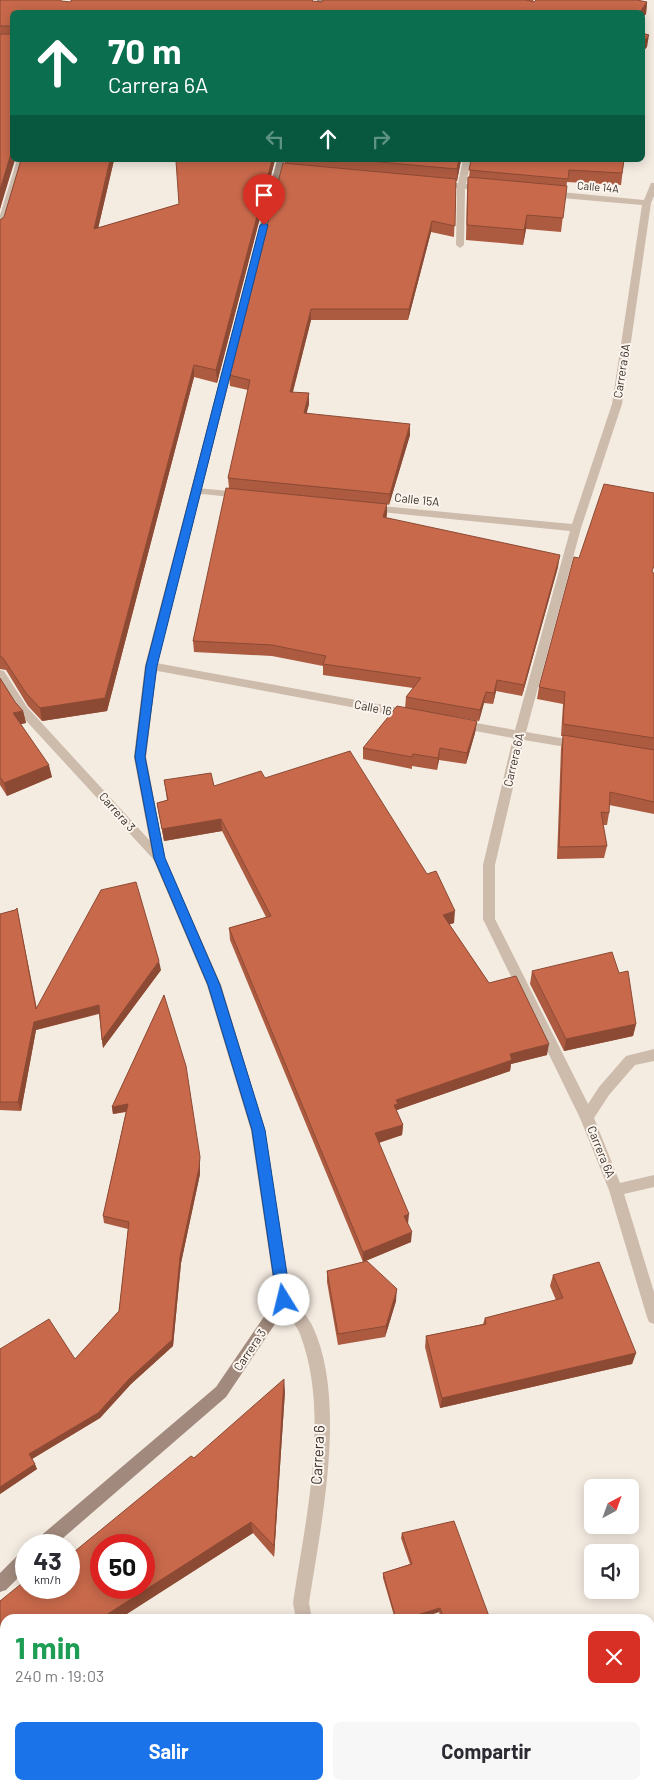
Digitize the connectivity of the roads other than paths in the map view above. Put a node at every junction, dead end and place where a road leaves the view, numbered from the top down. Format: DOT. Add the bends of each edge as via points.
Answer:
graph roads {
  1 [pos="20,162"];
  2 [pos="467,162"];
  3 [pos="282,166"];
  4 [pos="432,183"];
  5 [pos="654,185"];
  6 [pos="461,186"];
  7 [pos="490,188"];
  8 [pos="539,193"];
  9 [pos="647,203"];
  10 [pos="0,229"];
  11 [pos="460,245"];
  12 [pos="196,491"];
  13 [pos="255,496"];
  14 [pos="362,507"];
  15 [pos="576,528"];
  16 [pos="152,666"];
  17 [pos="0,674"];
  18 [pos="422,717"];
  19 [pos="452,722"];
  20 [pos="519,735"];
  21 [pos="587,746"];
  22 [pos="159,858"];
  23 [pos="654,1056"];
  24 [pos="587,1117"];
  25 [pos="654,1181"];
  26 [pos="616,1190"];
  27 [pos="284,1300"];
  28 [pos="654,1318"];
  29 [pos="56,1534"];
  30 [pos="15,1570"];
  31 [pos="0,1584"];
  32 [pos="303,1614"];
  1 -- 10 [label="street"];
  2 -- 6 [label="street"];
  3 -- 12 [label="main road"];
  4 -- 6 [label="street"];
  5 -- 9 [label="street, Carrera 6A"];
  6 -- 7 [label="street"];
  6 -- 11 [label="street"];
  8 -- 9 [label="street, Calle 14A"];
  9 -- 15 [label="street, Carrera 6A" via="617,404"];
  12 -- 13 [label="street"];
  12 -- 16 [label="main road"];
  14 -- 15 [label="street, Calle 15A"];
  15 -- 20 [label="street, Carrera 6A"];
  16 -- 18 [label="street, Calle 16"];
  16 -- 22 [label="main road" via="140,757"];
  17 -- 22 [label="street, Carrera 3" via="23,710"];
  19 -- 20 [label="street"];
  20 -- 21 [label="street"];
  20 -- 24 [label="street, Carrera 6A" via="489,865 489,919"];
  22 -- 27 [label="main road, Carrera 3" via="214,985 258,1130"];
  23 -- 24 [label="street" via="631,1060"];
  24 -- 26 [label="street, Carrera 6A"];
  25 -- 26 [label="street"];
  26 -- 28 [label="street, Carrera 6A"];
  27 -- 29 [label="main road, Carrera 3" via="221,1392"];
  27 -- 32 [label="street, Carrera 6" via="306,1329 320,1376 320,1460 301,1603"];
  30 -- 31 [label="main road"];
}
